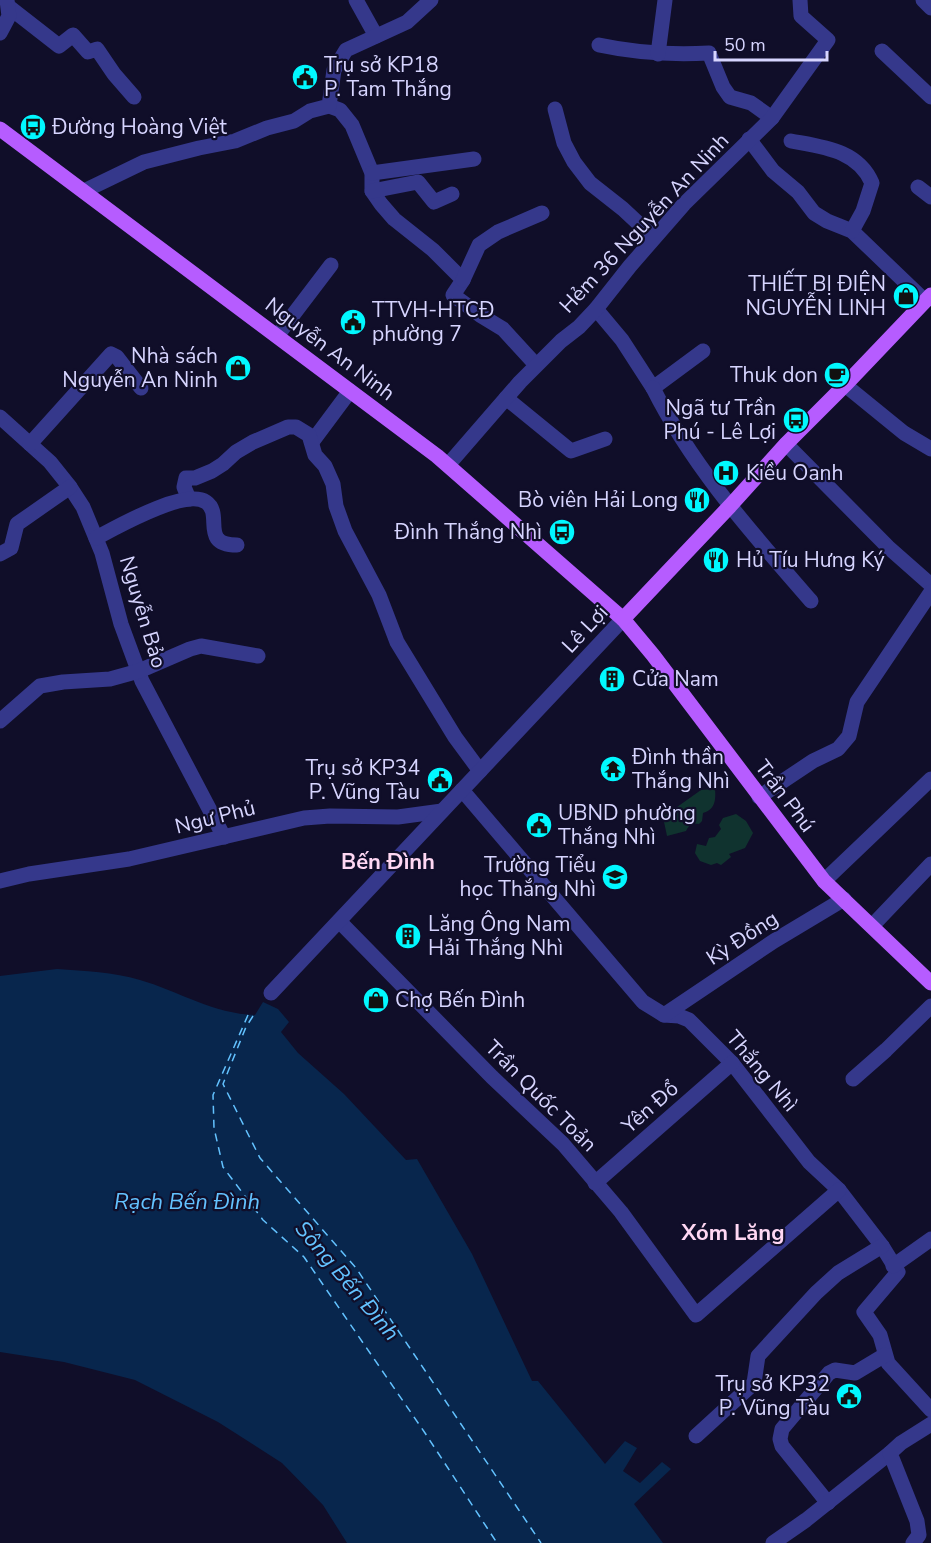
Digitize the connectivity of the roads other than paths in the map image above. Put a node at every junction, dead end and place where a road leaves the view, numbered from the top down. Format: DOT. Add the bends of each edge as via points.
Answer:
graph roads {
  1 [pos="356,0"];
  2 [pos="431,0"];
  3 [pos="665,0"];
  4 [pos="800,0"];
  5 [pos="923,0"];
  6 [pos="8,3"];
  7 [pos="931,8"];
  8 [pos="0,33"];
  9 [pos="376,36"];
  10 [pos="599,45"];
  11 [pos="882,51"];
  12 [pos="658,54"];
  13 [pos="134,97"];
  14 [pos="931,97"];
  15 [pos="329,106"];
  16 [pos="555,109"];
  17 [pos="772,118"];
  18 [pos="0,129"];
  19 [pos="749,140"];
  20 [pos="791,141"];
  21 [pos="474,159"];
  22 [pos="372,173"];
  23 [pos="918,187"];
  24 [pos="84,191"];
  25 [pos="372,191"];
  26 [pos="452,194"];
  27 [pos="931,197"];
  28 [pos="542,213"];
  29 [pos="852,231"];
  30 [pos="654,238"];
  31 [pos="331,265"];
  32 [pos="462,280"];
  33 [pos="929,298"];
  34 [pos="596,309"];
  35 [pos="278,336"];
  36 [pos="703,351"];
  37 [pos="536,365"];
  38 [pos="845,385"];
  39 [pos="141,388"];
  40 [pos="653,388"];
  41 [pos="351,391"];
  42 [pos="506,398"];
  43 [pos="0,417"];
  44 [pos="605,439"];
  45 [pos="312,442"];
  46 [pos="30,444"];
  47 [pos="786,444"];
  48 [pos="931,449"];
  49 [pos="448,465"];
  50 [pos="70,487"];
  51 [pos="189,499"];
  52 [pos="730,506"];
  53 [pos="96,538"];
  54 [pos="237,545"];
  55 [pos="0,554"];
  56 [pos="931,585"];
  57 [pos="931,592"];
  58 [pos="811,601"];
  59 [pos="623,619"];
  60 [pos="258,656"];
  61 [pos="139,671"];
  62 [pos="0,721"];
  63 [pos="480,771"];
  64 [pos="931,779"];
  65 [pos="462,790"];
  66 [pos="759,797"];
  67 [pos="442,811"];
  68 [pos="224,837"];
  69 [pos="931,864"];
  70 [pos="0,881"];
  71 [pos="824,881"];
  72 [pos="844,899"];
  73 [pos="339,921"];
  74 [pos="872,926"];
  75 [pos="931,982"];
  76 [pos="271,993"];
  77 [pos="931,1006"];
  78 [pos="664,1015"];
  79 [pos="732,1063"];
  80 [pos="853,1079"];
  81 [pos="595,1183"];
  82 [pos="838,1190"];
  83 [pos="931,1239"];
  84 [pos="882,1246"];
  85 [pos="893,1266"];
  86 [pos="885,1356"];
  87 [pos="931,1410"];
  88 [pos="931,1424"];
  89 [pos="696,1436"];
  90 [pos="890,1453"];
  91 [pos="828,1503"];
  92 [pos="773,1543"];
  93 [pos="913,1543"];
  1 -- 9 [label="street"];
  2 -- 9 [label="street" via="407,22"];
  3 -- 12 [label="street"];
  4 -- 17 [label="street, Hẻm 36 Nguyễn An Ninh" via="801,16 828,40"];
  5 -- 7 [label="street"];
  6 -- 8 [label="street" via="9,16"];
  6 -- 13 [label="street" via="58,46 73,35 88,52 97,49"];
  9 -- 15 [label="street" via="346,50 334,70"];
  10 -- 12 [label="street"];
  11 -- 14 [label="street"];
  12 -- 17 [label="street" via="709,53 730,97 751,103"];
  15 -- 22 [label="street" via="340,110 352,124"];
  15 -- 24 [label="street" via="235,141 144,162"];
  16 -- 30 [label="street" via="573,162 590,183"];
  17 -- 19 [label="street, Hẻm 36 Nguyễn An Ninh"];
  18 -- 24 [label="main road, Nguyễn An Ninh"];
  19 -- 29 [label="street" via="814,213"];
  19 -- 30 [label="street, Hẻm 36 Nguyễn An Ninh"];
  20 -- 29 [label="street" via="836,149 868,172 872,183"];
  21 -- 22 [label="street"];
  22 -- 25 [label="street"];
  23 -- 27 [label="street"];
  24 -- 35 [label="main road, Nguyễn An Ninh"];
  25 -- 26 [label="street" via="418,183 434,202"];
  25 -- 32 [label="street" via="394,219"];
  28 -- 32 [label="street" via="498,232 479,246"];
  29 -- 33 [label="street"];
  30 -- 34 [label="street, Hẻm 36 Nguyễn An Ninh"];
  31 -- 35 [label="street"];
  32 -- 37 [label="street" via="453,295 503,329"];
  33 -- 38 [label="main road, Lê Lợi"];
  34 -- 37 [label="street, Hẻm 36 Nguyễn An Ninh"];
  34 -- 40 [label="street"];
  35 -- 41 [label="main road, Nguyễn An Ninh"];
  36 -- 40 [label="street"];
  37 -- 42 [label="street, Hẻm 36 Nguyễn An Ninh"];
  38 -- 47 [label="main road, Lê Lợi"];
  38 -- 48 [label="street" via="904,433"];
  39 -- 46 [label="street" via="111,354"];
  40 -- 52 [label="street" via="698,464"];
  41 -- 45 [label="street"];
  41 -- 49 [label="main road, Nguyễn An Ninh"];
  42 -- 44 [label="street" via="572,451"];
  42 -- 49 [label="street, Hẻm 36 Nguyễn An Ninh"];
  43 -- 46 [label="street, Nguyễn Bảo"];
  45 -- 51 [label="street" via="309,435 296,427 263,436 212,471 186,478 184,487"];
  45 -- 63 [label="street" via="315,455 333,484 345,531 379,595 397,642"];
  46 -- 50 [label="street, Nguyễn Bảo"];
  47 -- 52 [label="main road, Lê Lợi"];
  47 -- 56 [label="street"];
  49 -- 59 [label="main road, Nguyễn An Ninh"];
  50 -- 53 [label="street, Nguyễn Bảo"];
  50 -- 55 [label="street" via="17,524 11,548"];
  51 -- 53 [label="street" via="159,506"];
  51 -- 54 [label="street" via="207,503 219,540"];
  52 -- 58 [label="street"];
  52 -- 59 [label="main road, Lê Lợi"];
  53 -- 61 [label="street, Nguyễn Bảo"];
  57 -- 66 [label="street" via="857,702 849,736 838,749"];
  59 -- 63 [label="street, Lê Lợi"];
  59 -- 66 [label="main road, Trần Phú"];
  60 -- 61 [label="street" via="201,646"];
  61 -- 62 [label="street" via="110,679 40,686"];
  61 -- 68 [label="street, Nguyễn Bảo"];
  63 -- 65 [label="street, Lê Lợi"];
  64 -- 71 [label="street"];
  65 -- 67 [label="street, Lê Lợi"];
  65 -- 78 [label="street, Thắng Nhì" via="643,1002"];
  66 -- 71 [label="main road, Trần Phú"];
  67 -- 68 [label="street, Ngư Phủ" via="398,817 304,818"];
  67 -- 73 [label="street, Lê Lợi"];
  68 -- 70 [label="street, Ngư Phủ" via="129,859"];
  69 -- 74 [label="street"];
  71 -- 72 [label="main road, Trần Phú"];
  72 -- 74 [label="main road, Trần Phú"];
  72 -- 78 [label="street, Kỳ Đồng"];
  73 -- 76 [label="street, Lê Lợi"];
  73 -- 81 [label="street, Trần Quốc Toản" via="563,1144"];
  74 -- 75 [label="main road, Trần Phú"];
  77 -- 80 [label="street"];
  78 -- 79 [label="street, Thắng Nhì" via="689,1020"];
  79 -- 81 [label="street, Yên Đổ"];
  79 -- 82 [label="street, Thắng Nhì" via="809,1162"];
  81 -- 82 [label="street, Trần Quốc Toản" via="621,1212 696,1315"];
  82 -- 84 [label="street, Thắng Nhì"];
  83 -- 85 [label="street"];
  84 -- 85 [label="street, Thắng Nhì"];
  84 -- 89 [label="street" via="838,1272 816,1293 758,1356 754,1383"];
  85 -- 86 [label="street" via="898,1272 864,1312 880,1335"];
  86 -- 87 [label="street"];
  86 -- 91 [label="street" via="855,1373 829,1373 782,1429 782,1446"];
  88 -- 90 [label="street"];
  90 -- 91 [label="street"];
  90 -- 93 [label="street" via="917,1521 919,1536"];
  91 -- 92 [label="street"];
}
